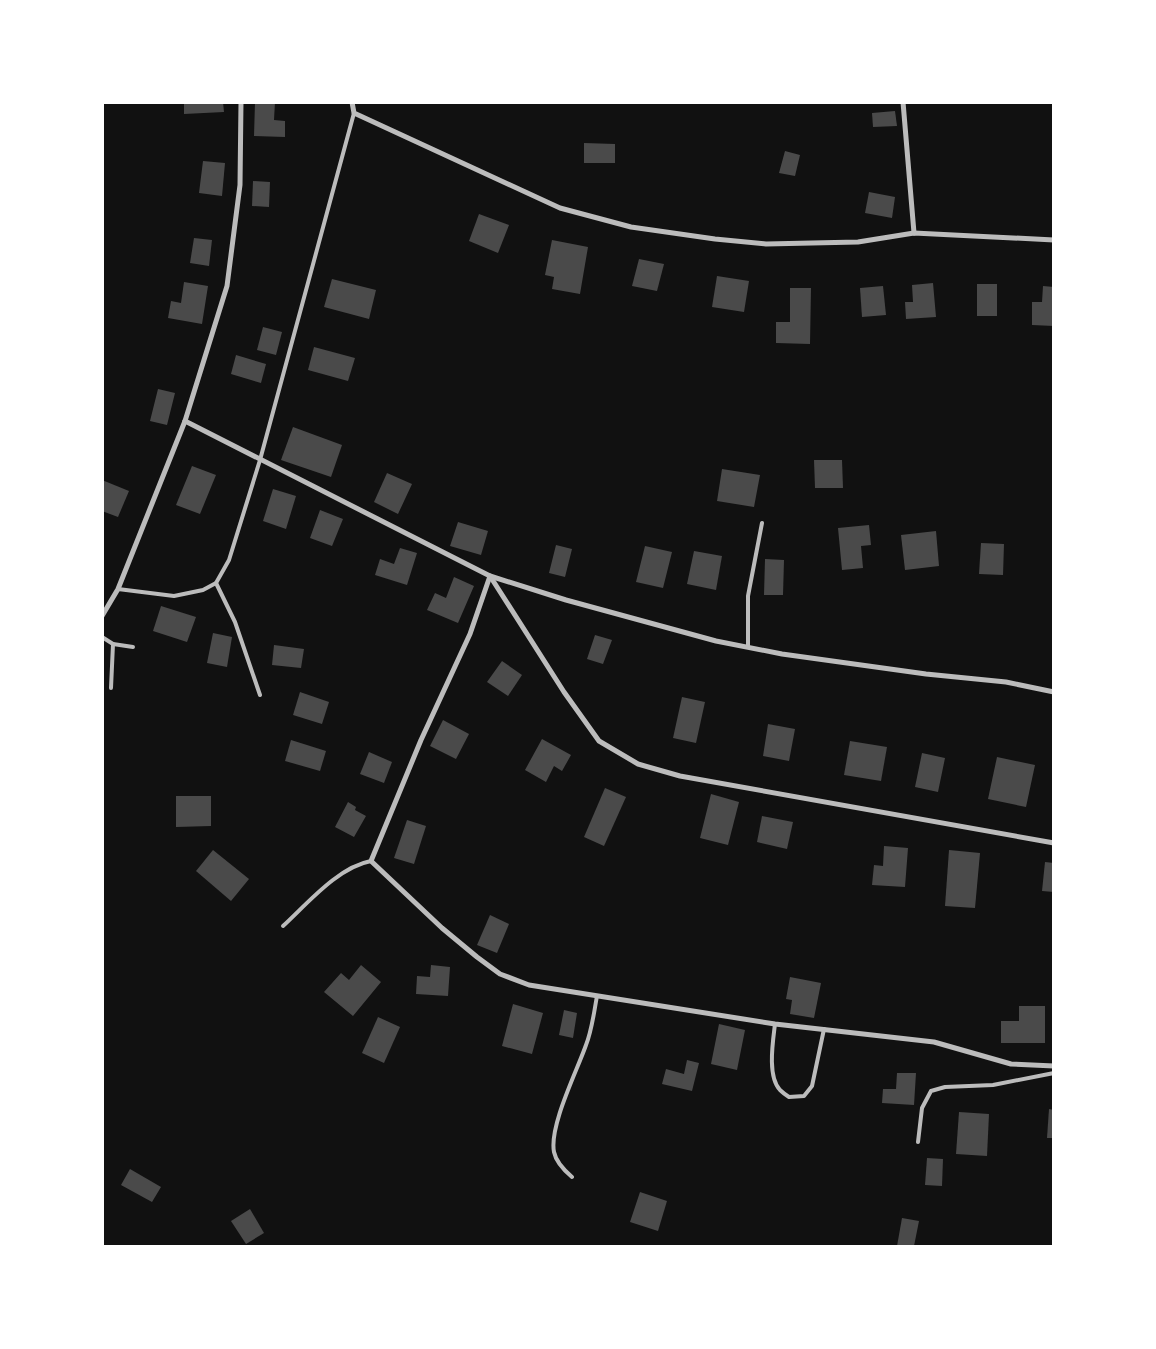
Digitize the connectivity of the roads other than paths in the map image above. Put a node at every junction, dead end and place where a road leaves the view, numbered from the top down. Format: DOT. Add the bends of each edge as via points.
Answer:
graph roads {
  1 [pos="241,102"];
  2 [pos="352,102"];
  3 [pos="903,102"];
  4 [pos="354,113"];
  5 [pos="914,233"];
  6 [pos="1054,240"];
  7 [pos="185,421"];
  8 [pos="260,460"];
  9 [pos="762,523"];
  10 [pos="490,576"];
  11 [pos="216,583"];
  12 [pos="118,589"];
  13 [pos="102,616"];
  14 [pos="102,637"];
  15 [pos="113,644"];
  16 [pos="133,647"];
  17 [pos="748,647"];
  18 [pos="111,688"];
  19 [pos="1054,692"];
  20 [pos="260,695"];
  21 [pos="1054,843"];
  22 [pos="371,861"];
  23 [pos="282,926"];
  24 [pos="597,996"];
  25 [pos="775,1024"];
  26 [pos="824,1029"];
  27 [pos="1054,1066"];
  28 [pos="1054,1073"];
  29 [pos="918,1142"];
  30 [pos="572,1177"];
  1 -- 7 [label="street" via="240,185 227,286"];
  2 -- 4 [label="street"];
  3 -- 5 [label="street"];
  4 -- 5 [label="street" via="560,208 631,227 766,244 858,242"];
  4 -- 8 [label="lane"];
  5 -- 6 [label="street"];
  7 -- 8 [label="street"];
  7 -- 12 [label="street"];
  8 -- 10 [label="street"];
  8 -- 11 [label="lane" via="229,560"];
  9 -- 17 [label="lane" via="748,596"];
  10 -- 17 [label="street" via="638,620"];
  10 -- 21 [label="street" via="599,741 638,764 680,776"];
  10 -- 22 [label="street" via="470,634 421,740"];
  11 -- 12 [label="lane" via="203,590 174,596"];
  11 -- 20 [label="lane" via="235,622"];
  12 -- 13 [label="street"];
  14 -- 15 [label="lane"];
  15 -- 16 [label="lane"];
  15 -- 18 [label="lane"];
  17 -- 19 [label="street" via="926,674 1006,682"];
  22 -- 23 [label="lane" via="344,872"];
  22 -- 24 [label="street" via="442,928 500,974 529,985"];
  24 -- 25 [label="street"];
  24 -- 30 [label="lane" via="587,1043 559,1119 554,1142 554,1154"];
  25 -- 26 [label="street"];
  25 -- 26 [label="lane" via="773,1077 779,1089 789,1097 804,1096 812,1086"];
  26 -- 27 [label="street" via="934,1042 1011,1064"];
  28 -- 29 [label="lane" via="993,1085 945,1087 931,1091 922,1108"];
}
